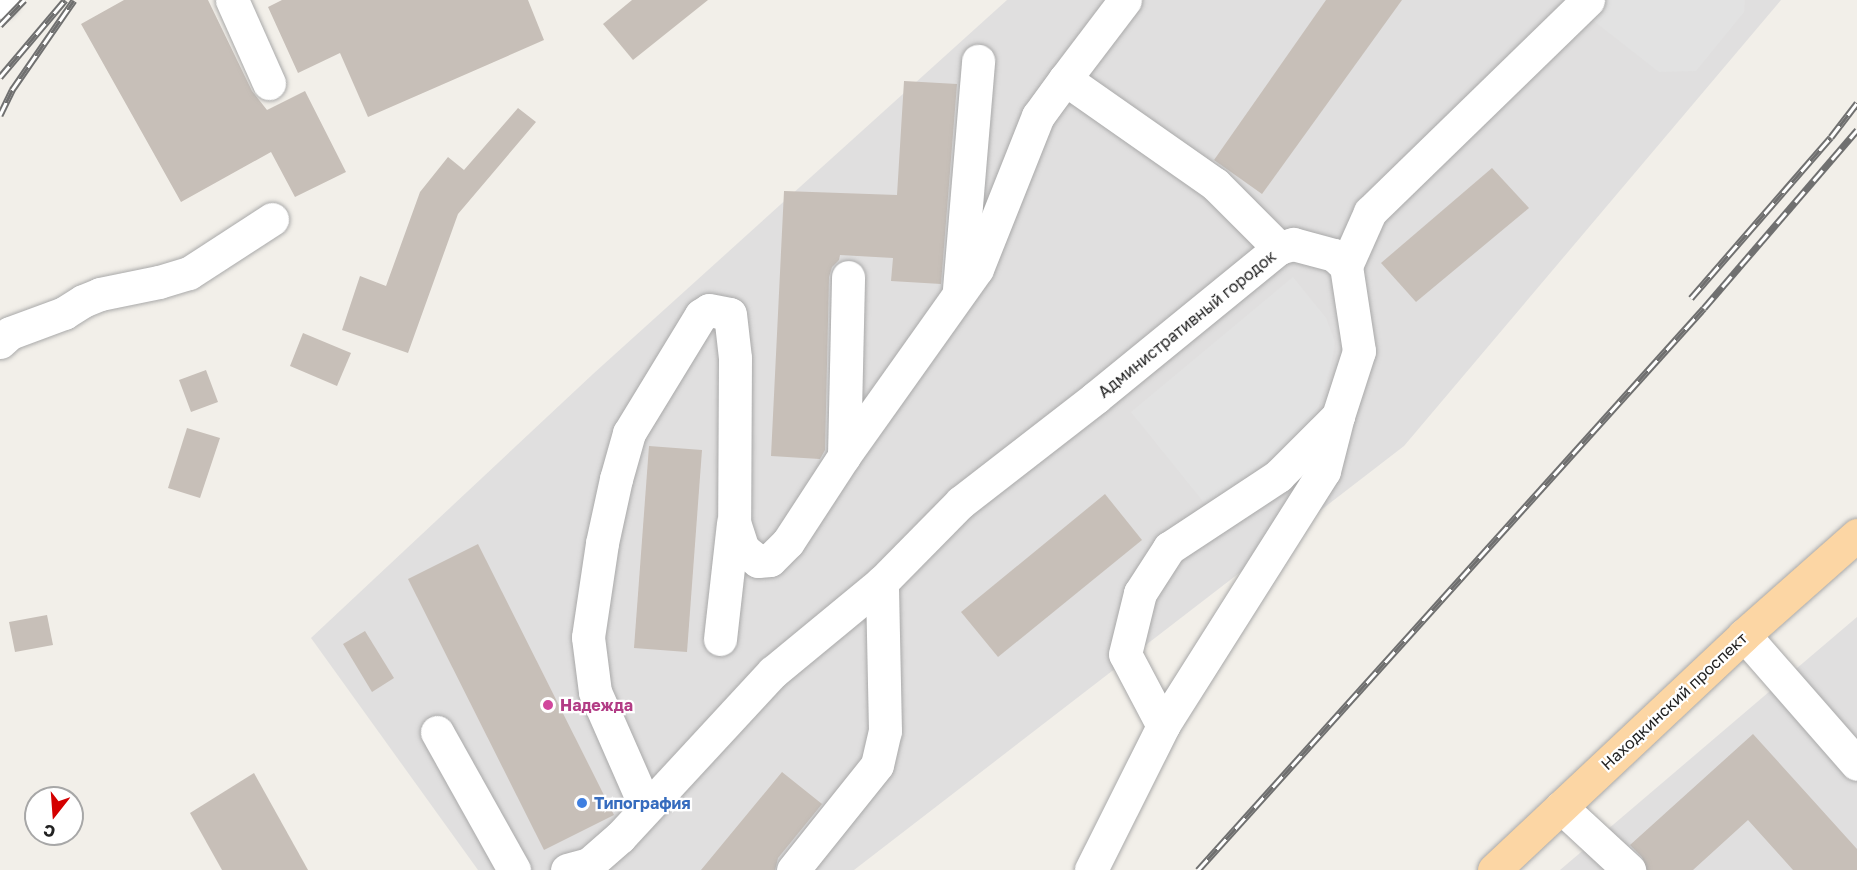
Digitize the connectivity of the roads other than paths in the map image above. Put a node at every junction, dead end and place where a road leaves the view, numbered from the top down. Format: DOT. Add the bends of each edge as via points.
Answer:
graph roads {
  1 [pos="232,0"];
  2 [pos="1125,0"];
  3 [pos="1588,0"];
  4 [pos="978,61"];
  5 [pos="1065,79"];
  6 [pos="269,83"];
  7 [pos="272,219"];
  8 [pos="1279,248"];
  9 [pos="1346,266"];
  10 [pos="848,277"];
  11 [pos="958,296"];
  12 [pos="0,342"];
  13 [pos="1338,416"];
  14 [pos="844,456"];
  15 [pos="734,522"];
  16 [pos="1857,535"];
  17 [pos="882,582"];
  18 [pos="1744,635"];
  19 [pos="720,639"];
  20 [pos="1163,726"];
  21 [pos="437,732"];
  22 [pos="1857,764"];
  23 [pos="1561,807"];
  24 [pos="646,808"];
  25 [pos="514,870"];
  26 [pos="567,870"];
  27 [pos="793,870"];
  28 [pos="1091,870"];
  29 [pos="1494,870"];
  30 [pos="1629,870"];
  1 -- 6 [label="street"];
  2 -- 5 [label="street"];
  3 -- 9 [label="street" via="1371,212"];
  4 -- 11 [label="street"];
  5 -- 8 [label="street" via="1215,184"];
  5 -- 11 [label="street" via="1038,116 977,269"];
  7 -- 12 [label="street" via="189,273 100,294 64,313 10,333"];
  8 -- 9 [label="street, Административный городок" via="1293,244 1334,255"];
  8 -- 17 [label="street, Административный городок" via="961,502"];
  9 -- 13 [label="street" via="1359,351"];
  10 -- 14 [label="street"];
  11 -- 14 [label="street"];
  13 -- 20 [label="street" via="1324,471"];
  13 -- 20 [label="street" via="1278,476 1169,548 1140,593 1125,654"];
  14 -- 15 [label="street" via="788,542 770,560 758,561 743,549"];
  15 -- 19 [label="street"];
  15 -- 24 [label="street" via="735,358 730,314 709,310 694,322 629,433 604,532 588,637 596,692"];
  16 -- 18 [label="main road, Находкинский проспект"];
  17 -- 24 [label="street, Административный городок" via="773,672"];
  17 -- 27 [label="street" via="885,731 877,765"];
  18 -- 22 [label="street"];
  18 -- 23 [label="main road, Находкинский проспект"];
  20 -- 28 [label="street"];
  21 -- 25 [label="street"];
  23 -- 29 [label="main road, Находкинский проспект"];
  23 -- 30 [label="street"];
  24 -- 26 [label="street, Административный городок" via="590,864"];
}
